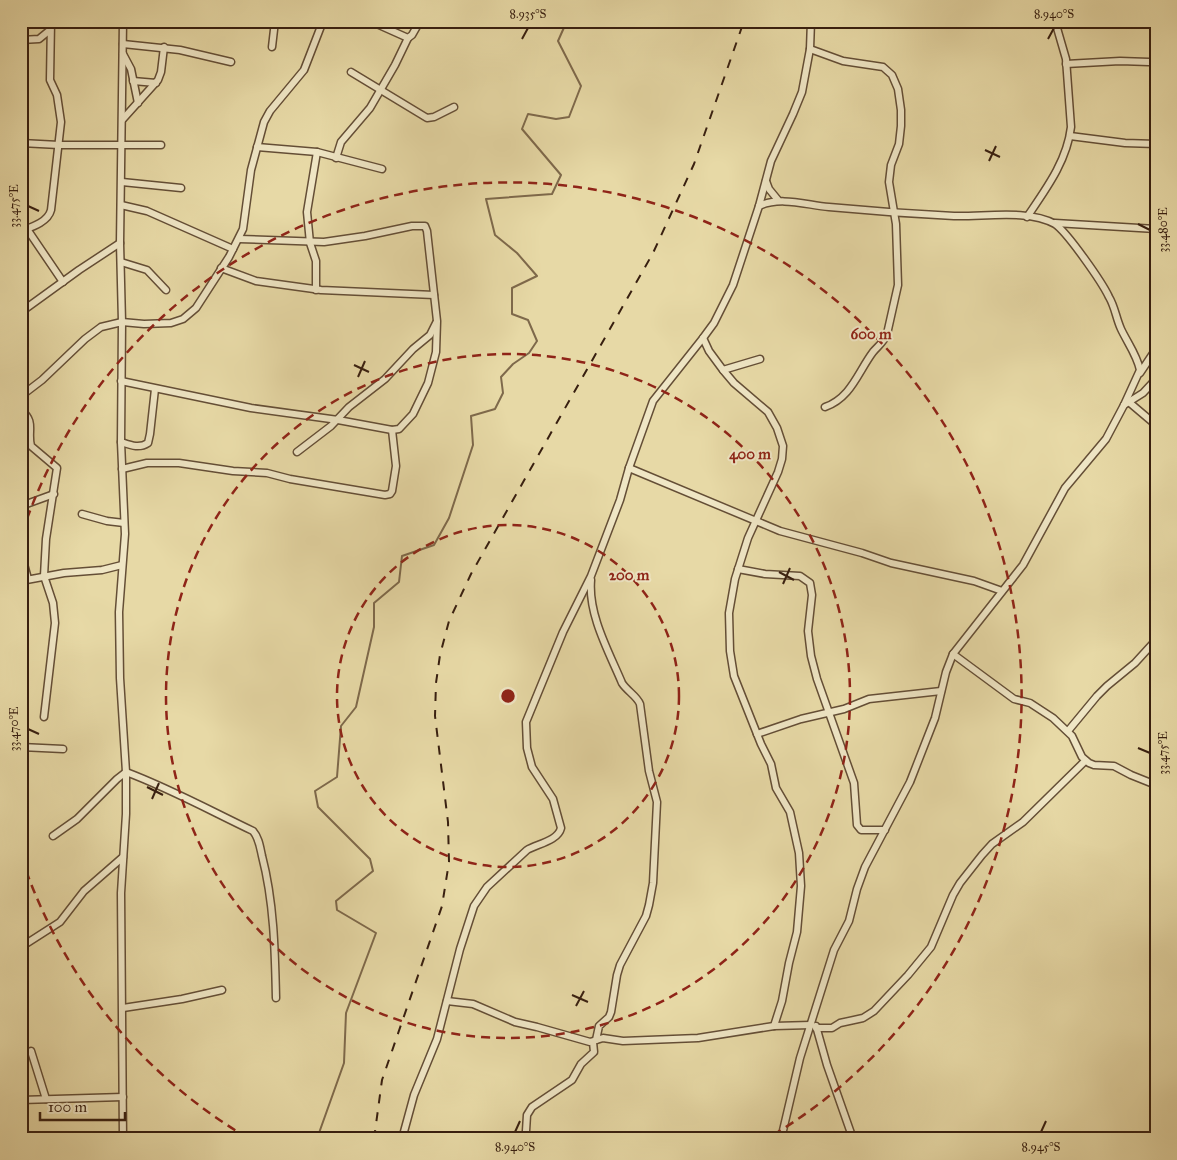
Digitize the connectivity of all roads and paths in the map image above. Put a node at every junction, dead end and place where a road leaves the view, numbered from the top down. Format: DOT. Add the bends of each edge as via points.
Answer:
graph roads {
  1 [pos="50,21"];
  2 [pos="123,21"];
  3 [pos="275,21"];
  4 [pos="323,21"];
  5 [pos="370,21"];
  6 [pos="420,21"];
  7 [pos="811,21"];
  8 [pos="1055,21"];
  9 [pos="50,30"];
  10 [pos="408,38"];
  11 [pos="21,40"];
  12 [pos="123,44"];
  13 [pos="164,47"];
  14 [pos="272,47"];
  15 [pos="810,49"];
  16 [pos="123,54"];
  17 [pos="231,62"];
  18 [pos="1149,62"];
  19 [pos="1066,64"];
  20 [pos="352,72"];
  21 [pos="133,81"];
  22 [pos="156,83"];
  23 [pos="381,91"];
  24 [pos="138,102"];
  25 [pos="454,107"];
  26 [pos="123,119"];
  27 [pos="1070,136"];
  28 [pos="21,142"];
  29 [pos="122,144"];
  30 [pos="1156,144"];
  31 [pos="59,145"];
  32 [pos="161,145"];
  33 [pos="257,147"];
  34 [pos="317,152"];
  35 [pos="336,158"];
  36 [pos="382,169"];
  37 [pos="766,181"];
  38 [pos="122,182"];
  39 [pos="181,188"];
  40 [pos="778,200"];
  41 [pos="121,205"];
  42 [pos="759,206"];
  43 [pos="895,212"];
  44 [pos="1027,217"];
  45 [pos="1052,223"];
  46 [pos="24,230"];
  47 [pos="1156,230"];
  48 [pos="239,239"];
  49 [pos="120,243"];
  50 [pos="310,243"];
  51 [pos="233,249"];
  52 [pos="121,262"];
  53 [pos="221,268"];
  54 [pos="63,282"];
  55 [pos="166,290"];
  56 [pos="316,290"];
  57 [pos="434,295"];
  58 [pos="21,312"];
  59 [pos="437,321"];
  60 [pos="122,322"];
  61 [pos="703,338"];
  62 [pos="1156,349"];
  63 [pos="760,358"];
  64 [pos="723,370"];
  65 [pos="1140,373"];
  66 [pos="1156,379"];
  67 [pos="121,381"];
  68 [pos="155,388"];
  69 [pos="21,396"];
  70 [pos="1127,404"];
  71 [pos="825,407"];
  72 [pos="21,410"];
  73 [pos="338,420"];
  74 [pos="1156,425"];
  75 [pos="392,430"];
  76 [pos="121,442"];
  77 [pos="297,452"];
  78 [pos="629,468"];
  79 [pos="122,469"];
  80 [pos="54,494"];
  81 [pos="21,506"];
  82 [pos="82,514"];
  83 [pos="756,521"];
  84 [pos="124,523"];
  85 [pos="21,553"];
  86 [pos="122,565"];
  87 [pos="738,569"];
  88 [pos="44,576"];
  89 [pos="591,576"];
  90 [pos="24,580"];
  91 [pos="1002,591"];
  92 [pos="1156,640"];
  93 [pos="953,654"];
  94 [pos="941,691"];
  95 [pos="830,712"];
  96 [pos="44,717"];
  97 [pos="1068,731"];
  98 [pos="757,734"];
  99 [pos="21,747"];
  100 [pos="63,749"];
  101 [pos="1085,761"];
  102 [pos="126,772"];
  103 [pos="1156,785"];
  104 [pos="885,830"];
  105 [pos="53,836"];
  106 [pos="123,857"];
  107 [pos="21,947"];
  108 [pos="222,990"];
  109 [pos="276,998"];
  110 [pos="447,1001"];
  111 [pos="123,1008"];
  112 [pos="774,1026"];
  113 [pos="814,1026"];
  114 [pos="594,1041"];
  115 [pos="31,1051"];
  116 [pos="123,1097"];
  117 [pos="46,1099"];
  118 [pos="21,1100"];
  119 [pos="122,1139"];
  120 [pos="402,1139"];
  121 [pos="524,1139"];
  122 [pos="781,1139"];
  123 [pos="853,1139"];
  1 -- 9 [label="street"];
  2 -- 12 [label="street"];
  3 -- 14 [label="street"];
  4 -- 33 [label="street" via="304,70 267,116"];
  5 -- 10 [label="street"];
  6 -- 10 [label="street"];
  7 -- 15 [label="street"];
  8 -- 19 [label="street"];
  9 -- 11 [label="street" via="39,39"];
  9 -- 31 [label="street" via="50,80 61,115"];
  10 -- 23 [label="street"];
  12 -- 13 [label="street"];
  12 -- 16 [label="street"];
  13 -- 17 [label="street"];
  13 -- 22 [label="street"];
  15 -- 37 [label="street" via="802,92 774,152"];
  15 -- 43 [label="street" via="843,61 883,67 892,75 901,110 899,144 890,176"];
  16 -- 21 [label="street"];
  16 -- 26 [label="street"];
  18 -- 19 [label="street"];
  19 -- 27 [label="street"];
  20 -- 23 [label="street"];
  21 -- 22 [label="street"];
  21 -- 24 [label="street"];
  22 -- 24 [label="street"];
  23 -- 25 [label="street" via="427,118"];
  23 -- 35 [label="street" via="363,118 344,138"];
  24 -- 26 [label="street"];
  26 -- 29 [label="street"];
  27 -- 30 [label="street" via="1125,144"];
  27 -- 44 [label="street" via="1059,167"];
  28 -- 31 [label="street"];
  29 -- 31 [label="street"];
  29 -- 32 [label="street"];
  29 -- 38 [label="street"];
  31 -- 46 [label="street" via="50,214 41,223"];
  33 -- 34 [label="street"];
  33 -- 48 [label="street"];
  34 -- 35 [label="street"];
  34 -- 50 [label="street" via="308,203"];
  35 -- 36 [label="street"];
  37 -- 40 [label="street"];
  37 -- 42 [label="street"];
  38 -- 39 [label="street"];
  38 -- 41 [label="street"];
  40 -- 42 [label="street"];
  40 -- 43 [label="street"];
  41 -- 49 [label="street"];
  41 -- 51 [label="street" via="147,212"];
  42 -- 61 [label="street" via="733,285"];
  43 -- 44 [label="street"];
  43 -- 71 [label="street" via="898,285 886,338 844,395"];
  44 -- 45 [label="street"];
  45 -- 47 [label="street"];
  45 -- 65 [label="street" via="1071,241 1110,297 1120,327 1138,360"];
  46 -- 54 [label="street"];
  48 -- 50 [label="street"];
  48 -- 51 [label="street"];
  49 -- 52 [label="street"];
  49 -- 54 [label="street"];
  50 -- 56 [label="street" via="316,261"];
  50 -- 57 [label="street" via="425,226"];
  51 -- 53 [label="street"];
  52 -- 55 [label="street" via="147,270"];
  52 -- 60 [label="street"];
  53 -- 56 [label="street" via="256,280"];
  53 -- 60 [label="street" via="196,308 184,319 165,324"];
  54 -- 58 [label="street"];
  56 -- 57 [label="street"];
  57 -- 59 [label="street"];
  59 -- 73 [label="street" via="430,335"];
  59 -- 75 [label="street" via="436,352 424,393 408,421 399,429"];
  60 -- 67 [label="street"];
  60 -- 69 [label="street" via="94,332"];
  61 -- 64 [label="street"];
  61 -- 78 [label="street" via="653,401"];
  62 -- 65 [label="street"];
  63 -- 64 [label="street"];
  64 -- 83 [label="street" via="768,412 783,446 778,472"];
  65 -- 70 [label="street"];
  66 -- 70 [label="street"];
  67 -- 68 [label="street"];
  67 -- 76 [label="street"];
  68 -- 73 [label="street" via="251,408"];
  68 -- 76 [label="street" via="148,444 134,446"];
  70 -- 74 [label="street"];
  70 -- 91 [label="street" via="1106,439 1065,488 1030,554"];
  72 -- 80 [label="street" via="28,416 31,446 57,468"];
  73 -- 75 [label="street"];
  73 -- 77 [label="street"];
  75 -- 79 [label="street" via="396,466 392,491 385,495 267,473 179,463 146,463"];
  76 -- 79 [label="street"];
  78 -- 83 [label="street"];
  78 -- 89 [label="street"];
  79 -- 84 [label="street"];
  80 -- 81 [label="street"];
  80 -- 88 [label="street"];
  82 -- 84 [label="street"];
  83 -- 87 [label="street"];
  83 -- 91 [label="street" via="891,563 974,581"];
  84 -- 86 [label="street"];
  85 -- 90 [label="street"];
  86 -- 88 [label="street"];
  86 -- 102 [label="street" via="120,678"];
  87 -- 95 [label="street" via="800,576 810,582 812,595 808,631 811,656"];
  87 -- 98 [label="street" via="729,613 731,661"];
  88 -- 90 [label="street"];
  88 -- 96 [label="street" via="53,603 55,623"];
  89 -- 110 [label="street" via="563,632 525,728 532,767 554,799 560,832 527,850 482,892 460,949"];
  89 -- 114 [label="street" via="590,595 596,621 622,683 640,704 658,810 650,905 620,965 611,1012 598,1026"];
  91 -- 93 [label="street"];
  92 -- 97 [label="street" via="1097,696"];
  93 -- 94 [label="street"];
  93 -- 97 [label="street" via="1014,699 1034,705"];
  94 -- 95 [label="street" via="869,699"];
  94 -- 104 [label="street" via="910,782"];
  95 -- 98 [label="street"];
  95 -- 104 [label="street" via="854,782 858,828"];
  97 -- 101 [label="street"];
  98 -- 112 [label="street" via="771,764 776,788 792,820 801,870 797,932"];
  99 -- 100 [label="street"];
  101 -- 103 [label="street" via="1114,766"];
  101 -- 113 [label="street" via="1023,822 982,855 957,889 931,948 874,1011 832,1028"];
  102 -- 105 [label="street" via="77,819"];
  102 -- 106 [label="street"];
  102 -- 109 [label="street" via="256,834 268,883"];
  104 -- 113 [label="street" via="861,877 850,921 834,950 814,1015"];
  106 -- 107 [label="street" via="84,891 60,922"];
  106 -- 111 [label="street"];
  108 -- 111 [label="street" via="176,1001"];
  110 -- 114 [label="street" via="472,1004 515,1022"];
  110 -- 120 [label="street" via="437,1039 409,1109"];
  111 -- 116 [label="street"];
  112 -- 113 [label="street"];
  112 -- 114 [label="street" via="698,1038 623,1041 603,1038"];
  113 -- 122 [label="street" via="800,1058"];
  113 -- 123 [label="street"];
  114 -- 121 [label="street" via="594,1052 581,1064 574,1078 532,1107 527,1115"];
  115 -- 117 [label="street"];
  116 -- 117 [label="street"];
  116 -- 119 [label="street"];
  117 -- 118 [label="street"];
}
